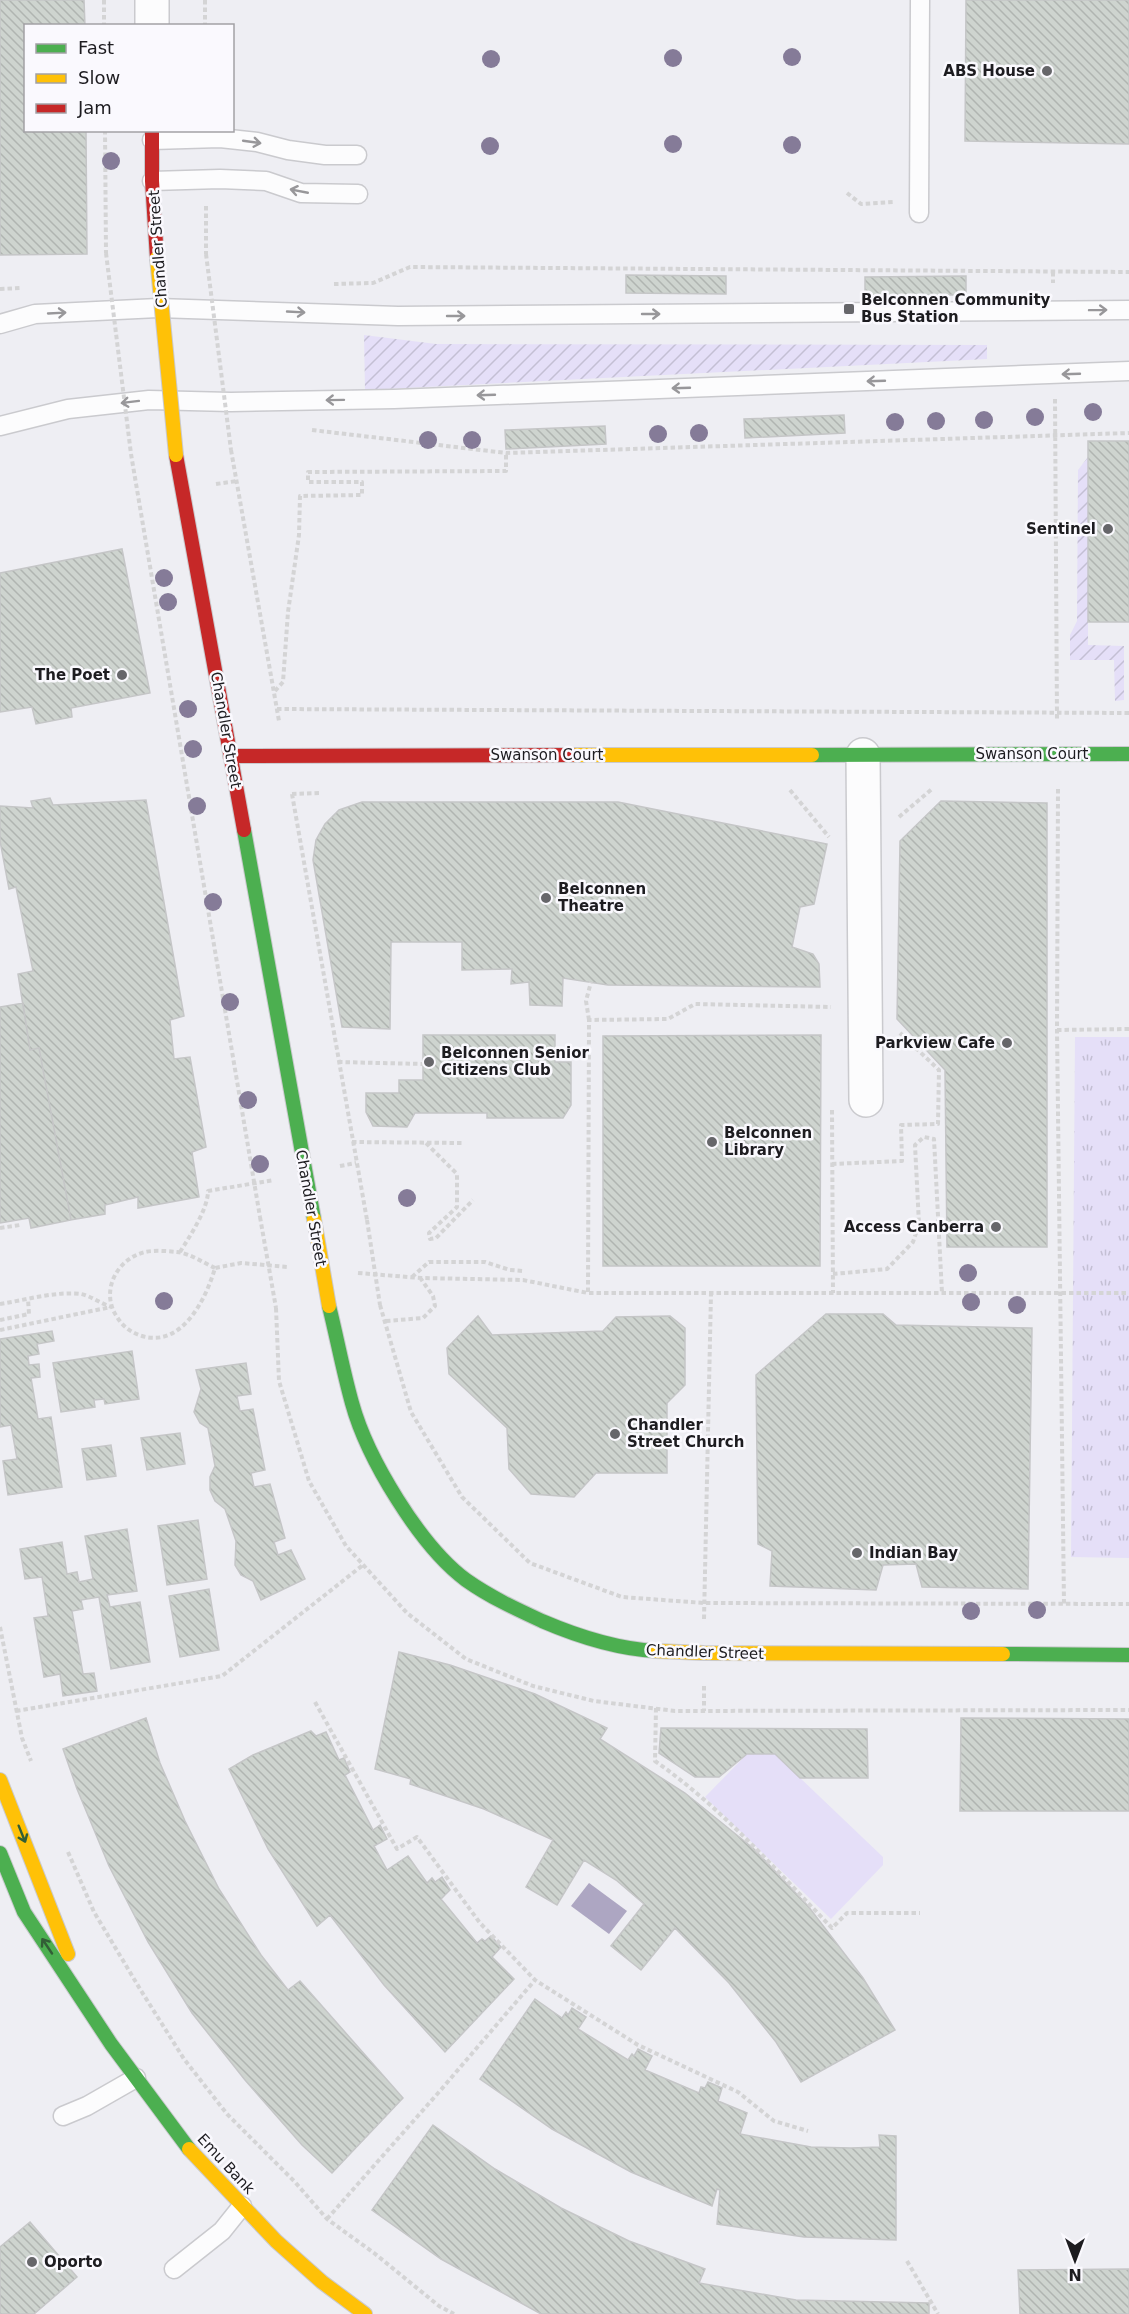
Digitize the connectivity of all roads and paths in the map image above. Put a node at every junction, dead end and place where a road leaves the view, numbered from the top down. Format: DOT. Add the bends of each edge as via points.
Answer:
graph roads {
  1 [pos="104,0"];
  2 [pos="152,0"];
  3 [pos="205,0"];
  4 [pos="920,0"];
  5 [pos="104,24"];
  6 [pos="152,24"];
  7 [pos="205,24"];
  8 [pos="105,132"];
  9 [pos="152,135"];
  10 [pos="357,155"];
  11 [pos="152,182"];
  12 [pos="847,193"];
  13 [pos="357,194"];
  14 [pos="919,207"];
  15 [pos="206,254"];
  16 [pos="410,267"];
  17 [pos="1053,272"];
  18 [pos="1129,272"];
  19 [pos="1129,309"];
  20 [pos="1053,310"];
  21 [pos="0,324"];
  22 [pos="1129,371"];
  23 [pos="1054,374"];
  24 [pos="0,426"];
  25 [pos="237,429"];
  26 [pos="307,429"];
  27 [pos="225,430"];
  28 [pos="121,432"];
  29 [pos="132,432"];
  30 [pos="1129,433"];
  31 [pos="1056,435"];
  32 [pos="506,453"];
  33 [pos="274,692"];
  34 [pos="277,709"];
  35 [pos="1057,712"];
  36 [pos="1129,713"];
  37 [pos="863,754"];
  38 [pos="1057,754"];
  39 [pos="1129,754"];
  40 [pos="285,755"];
  41 [pos="230,756"];
  42 [pos="591,982"];
  43 [pos="866,1008"];
  44 [pos="590,1020"];
  45 [pos="1129,1029"];
  46 [pos="1057,1030"];
  47 [pos="338,1062"];
  48 [pos="423,1064"];
  49 [pos="866,1100"];
  50 [pos="352,1142"];
  51 [pos="426,1143"];
  52 [pos="463,1143"];
  53 [pos="253,1185"];
  54 [pos="473,1200"];
  55 [pos="20,1225"];
  56 [pos="0,1228"];
  57 [pos="180,1252"];
  58 [pos="267,1266"];
  59 [pos="215,1268"];
  60 [pos="289,1268"];
  61 [pos="523,1271"];
  62 [pos="354,1273"];
  63 [pos="411,1277"];
  64 [pos="421,1278"];
  65 [pos="588,1293"];
  66 [pos="711,1293"];
  67 [pos="833,1293"];
  68 [pos="942,1293"];
  69 [pos="1062,1293"];
  70 [pos="1129,1293"];
  71 [pos="28,1299"];
  72 [pos="0,1304"];
  73 [pos="112,1307"];
  74 [pos="276,1308"];
  75 [pos="0,1320"];
  76 [pos="385,1321"];
  77 [pos="0,1330"];
  78 [pos="363,1565"];
  79 [pos="704,1603"];
  80 [pos="1064,1604"];
  81 [pos="1129,1604"];
  82 [pos="0,1627"];
  83 [pos="1129,1655"];
  84 [pos="315,1702"];
  85 [pos="656,1708"];
  86 [pos="16,1711"];
  87 [pos="35,1771"];
  88 [pos="0,1780"];
  89 [pos="66,1847"];
  90 [pos="0,1853"];
  91 [pos="920,1913"];
  92 [pos="535,1980"];
  93 [pos="91,2012"];
  94 [pos="136,2078"];
  95 [pos="63,2116"];
  96 [pos="808,2131"];
  97 [pos="242,2206"];
  98 [pos="327,2219"];
  99 [pos="907,2261"];
  100 [pos="174,2269"];
  101 [pos="358,2312"];
  102 [pos="454,2314"];
  103 [pos="938,2314"];
  1 -- 5 [label="path"];
  2 -- 6 [label="street"];
  3 -- 7 [label="path"];
  4 -- 14 [label="lane"];
  8 -- 53 [label="path, bridge" via="106,253 131,454"];
  9 -- 10 [label="lane, one-way" via="220,138 325,155"];
  9 -- 11 [label="street, Chandler Street"];
  13 -- 11 [label="lane, one-way" via="301,193 266,181 220,178"];
  11 -- 41 [label="street, Chandler Street, bridge" via="176,455"];
  12 -- 14 [label="path" via="861,204"];
  15 -- 33 [label="path, bridge" via="231,450"];
  16 -- 17 [label="path"];
  17 -- 18 [label="path"];
  17 -- 20 [label="path"];
  20 -- 19 [label="lane, one-way"];
  21 -- 20 [label="lane, one-way" via="35,314 158,308 398,316"];
  22 -- 23 [label="lane, one-way"];
  23 -- 24 [label="lane, one-way" via="405,399 149,400 68,409"];
  23 -- 31 [label="path"];
  25 -- 27 [label="path"];
  26 -- 32 [label="path"];
  28 -- 29 [label="path"];
  30 -- 31 [label="path"];
  31 -- 32 [label="path"];
  31 -- 35 [label="path"];
  32 -- 33 [label="path" via="506,471 308,472 308,482 362,482 362,495 300,496 283,682"];
  33 -- 34 [label="path"];
  34 -- 35 [label="path"];
  34 -- 40 [label="path"];
  35 -- 36 [label="path"];
  35 -- 38 [label="path"];
  37 -- 38 [label="street, Swanson Court"];
  37 -- 40 [label="street, Swanson Court"];
  37 -- 43 [label="street"];
  38 -- 39 [label="street, Swanson Court"];
  38 -- 46 [label="path"];
  40 -- 41 [label="street, Swanson Court"];
  40 -- 47 [label="path"];
  41 -- 83 [label="street, Chandler Street, bridge" via="329,1306 352,1405 370,1451 426,1540 465,1579 510,1607 573,1634 642,1650 716,1654"];
  42 -- 44 [label="path" via="586,1000"];
  43 -- 44 [label="path" via="695,1004 668,1019"];
  43 -- 49 [label="street"];
  44 -- 65 [label="path"];
  45 -- 46 [label="path"];
  46 -- 69 [label="path"];
  47 -- 48 [label="path"];
  47 -- 50 [label="path"];
  50 -- 51 [label="path"];
  50 -- 76 [label="path, bridge"];
  51 -- 52 [label="path"];
  51 -- 54 [label="path" via="457,1174 457,1207 429,1233 430,1239 436,1238"];
  53 -- 57 [label="path" via="208,1191"];
  53 -- 58 [label="path, bridge"];
  55 -- 56 [label="path"];
  57 -- 59 [label="path"];
  57 -- 73 [label="path" via="146,1252 122,1264 111,1285"];
  58 -- 59 [label="path" via="241,1263"];
  58 -- 60 [label="path"];
  58 -- 74 [label="path, bridge"];
  59 -- 73 [label="path" via="210,1287 189,1319 171,1334 151,1338 130,1331"];
  61 -- 63 [label="path" via="485,1262 429,1262"];
  62 -- 63 [label="path"];
  63 -- 64 [label="path"];
  64 -- 65 [label="path" via="523,1280"];
  64 -- 76 [label="path" via="435,1306 423,1318"];
  65 -- 66 [label="path"];
  66 -- 67 [label="path"];
  66 -- 79 [label="path"];
  67 -- 68 [label="path"];
  67 -- 68 [label="path" via="833,1274 886,1269 913,1242 919,1224 915,1145 924,1137 934,1139"];
  68 -- 69 [label="path"];
  69 -- 70 [label="path"];
  69 -- 80 [label="path"];
  71 -- 72 [label="path"];
  71 -- 73 [label="path" via="84,1294"];
  71 -- 75 [label="path" via="29,1314"];
  73 -- 77 [label="path"];
  76 -- 79 [label="path" via="411,1412 422,1431 462,1497 530,1563 622,1598"];
  78 -- 86 [label="path" via="222,1676"];
  79 -- 80 [label="path"];
  80 -- 81 [label="path"];
  82 -- 86 [label="path"];
  84 -- 92 [label="path" via="397,1849 417,1837 480,1923"];
  85 -- 91 [label="path" via="655,1761 685,1782 757,1850 831,1928 847,1913"];
  86 -- 87 [label="path"];
  88 -- 93 [label="street, Emu Bank, one-way"];
  89 -- 98 [label="path" via="94,1912 184,2059 227,2114"];
  93 -- 90 [label="street, Emu Bank, one-way" via="24,1912"];
  92 -- 96 [label="path" via="638,2045 738,2092 774,2121"];
  92 -- 98 [label="path"];
  93 -- 94 [label="street, Emu Bank"];
  94 -- 95 [label="lane"];
  94 -- 97 [label="street, Emu Bank" via="191,2152"];
  97 -- 100 [label="lane" via="222,2231"];
  97 -- 101 [label="street, Emu Bank"];
  98 -- 102 [label="path"];
  99 -- 103 [label="path"];
}
